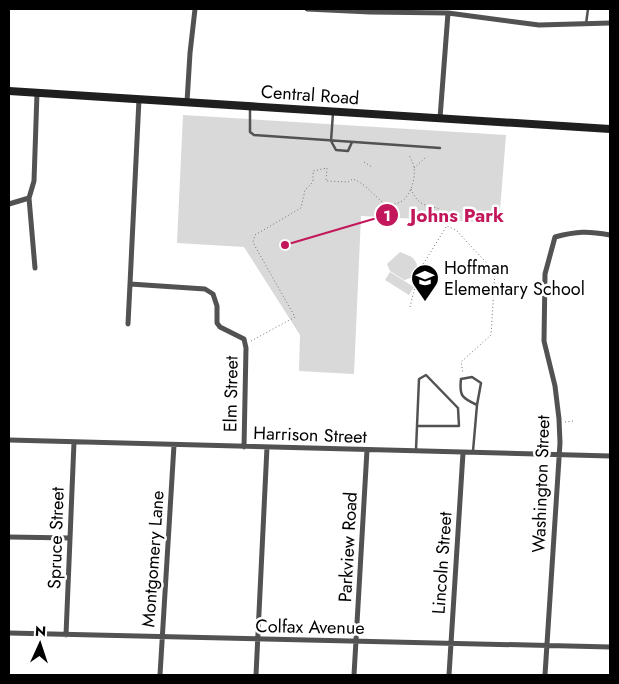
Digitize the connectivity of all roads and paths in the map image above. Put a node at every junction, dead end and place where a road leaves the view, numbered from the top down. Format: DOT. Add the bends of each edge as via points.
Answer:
graph roads {
  1 [pos="195,9"];
  2 [pos="307,9"];
  3 [pos="588,9"];
  4 [pos="370,10"];
  5 [pos="448,13"];
  6 [pos="610,23"];
  7 [pos="586,24"];
  8 [pos="9,91"];
  9 [pos="37,93"];
  10 [pos="139,99"];
  11 [pos="187,102"];
  12 [pos="250,106"];
  13 [pos="333,112"];
  14 [pos="440,118"];
  15 [pos="610,129"];
  16 [pos="331,141"];
  17 [pos="352,142"];
  18 [pos="440,148"];
  19 [pos="409,155"];
  20 [pos="426,157"];
  21 [pos="364,162"];
  22 [pos="372,167"];
  23 [pos="414,168"];
  24 [pos="411,188"];
  25 [pos="29,198"];
  26 [pos="9,204"];
  27 [pos="446,226"];
  28 [pos="610,235"];
  29 [pos="35,268"];
  30 [pos="130,284"];
  31 [pos="410,307"];
  32 [pos="128,324"];
  33 [pos="246,344"];
  34 [pos="464,374"];
  35 [pos="477,405"];
  36 [pos="560,422"];
  37 [pos="574,422"];
  38 [pos="417,426"];
  39 [pos="9,440"];
  40 [pos="74,442"];
  41 [pos="174,445"];
  42 [pos="244,447"];
  43 [pos="268,447"];
  44 [pos="367,450"];
  45 [pos="416,452"];
  46 [pos="464,453"];
  47 [pos="473,453"];
  48 [pos="559,455"];
  49 [pos="610,456"];
  50 [pos="9,537"];
  51 [pos="70,538"];
  52 [pos="9,633"];
  53 [pos="66,634"];
  54 [pos="162,637"];
  55 [pos="258,639"];
  56 [pos="357,641"];
  57 [pos="451,644"];
  58 [pos="547,646"];
  59 [pos="610,647"];
  60 [pos="160,675"];
  61 [pos="256,675"];
  62 [pos="354,675"];
  63 [pos="449,675"];
  64 [pos="545,675"];
  1 -- 11 [label="street"];
  2 -- 4 [label="street"];
  3 -- 7 [label="lane"];
  4 -- 5 [label="street"];
  5 -- 7 [label="street" via="539,25"];
  5 -- 14 [label="street"];
  6 -- 7 [label="street"];
  8 -- 9 [label="main road, Central Road"];
  9 -- 10 [label="main road, Central Road"];
  9 -- 25 [label="street" via="34,181"];
  10 -- 11 [label="main road, Central Road"];
  10 -- 30 [label="street"];
  11 -- 12 [label="main road, Central Road"];
  12 -- 13 [label="main road, Central Road"];
  12 -- 16 [label="lane" via="249,126 254,135"];
  13 -- 14 [label="main road, Central Road"];
  13 -- 16 [label="lane"];
  14 -- 15 [label="main road, Central Road"];
  16 -- 17 [label="lane"];
  16 -- 17 [label="lane" via="336,150 342,152 348,151"];
  17 -- 18 [label="lane"];
  19 -- 23 [label="path"];
  20 -- 23 [label="path"];
  21 -- 22 [label="path"];
  23 -- 24 [label="path"];
  24 -- 27 [label="path" via="419,203 438,208"];
  24 -- 33 [label="path" via="398,203 385,204 353,180 326,181 327,168 313,171 313,182 305,190 301,208 255,235 253,242 295,317"];
  25 -- 26 [label="street"];
  25 -- 29 [label="street"];
  27 -- 31 [label="path" via="420,271"];
  27 -- 34 [label="path" via="456,230 495,272 492,335 461,362"];
  28 -- 36 [label="street, Washington Street" via="574,232 555,237 545,274 544,341"];
  30 -- 32 [label="street"];
  30 -- 33 [label="street, Elm Street" via="205,289 213,294 217,323 244,339"];
  33 -- 42 [label="street, Elm Street"];
  35 -- 35 [label="lane" via="481,383 472,377 461,380 460,390 464,399"];
  35 -- 47 [label="lane"];
  36 -- 37 [label="path"];
  36 -- 48 [label="street, Washington Street"];
  38 -- 38 [label="lane" via="459,426 458,408 426,375 419,379"];
  38 -- 45 [label="lane"];
  39 -- 40 [label="street, Harrison Street"];
  40 -- 41 [label="street, Harrison Street"];
  40 -- 51 [label="street, Spruce Street"];
  41 -- 42 [label="street, Harrison Street"];
  41 -- 54 [label="street, Montgomery Lane"];
  42 -- 43 [label="street, Harrison Street"];
  43 -- 44 [label="street, Harrison Street"];
  43 -- 55 [label="street"];
  44 -- 45 [label="street, Harrison Street"];
  44 -- 56 [label="street, Parkview Road"];
  45 -- 46 [label="street, Harrison Street"];
  46 -- 47 [label="street, Harrison Street"];
  46 -- 57 [label="street, Lincoln Street"];
  47 -- 48 [label="street, Harrison Street"];
  48 -- 49 [label="street, Harrison Street"];
  48 -- 58 [label="street, Washington Street"];
  50 -- 51 [label="street"];
  51 -- 53 [label="street, Spruce Street"];
  52 -- 53 [label="street, Colfax Avenue"];
  53 -- 54 [label="street, Colfax Avenue"];
  54 -- 55 [label="street, Colfax Avenue"];
  54 -- 60 [label="street, Montgomery Lane"];
  55 -- 56 [label="street, Colfax Avenue"];
  55 -- 61 [label="street"];
  56 -- 57 [label="street, Colfax Avenue"];
  56 -- 62 [label="street, Parkview Road"];
  57 -- 58 [label="street, Colfax Avenue"];
  57 -- 63 [label="street, Lincoln Street"];
  58 -- 59 [label="street, Colfax Avenue"];
  58 -- 64 [label="street, Washington Street"];
}
